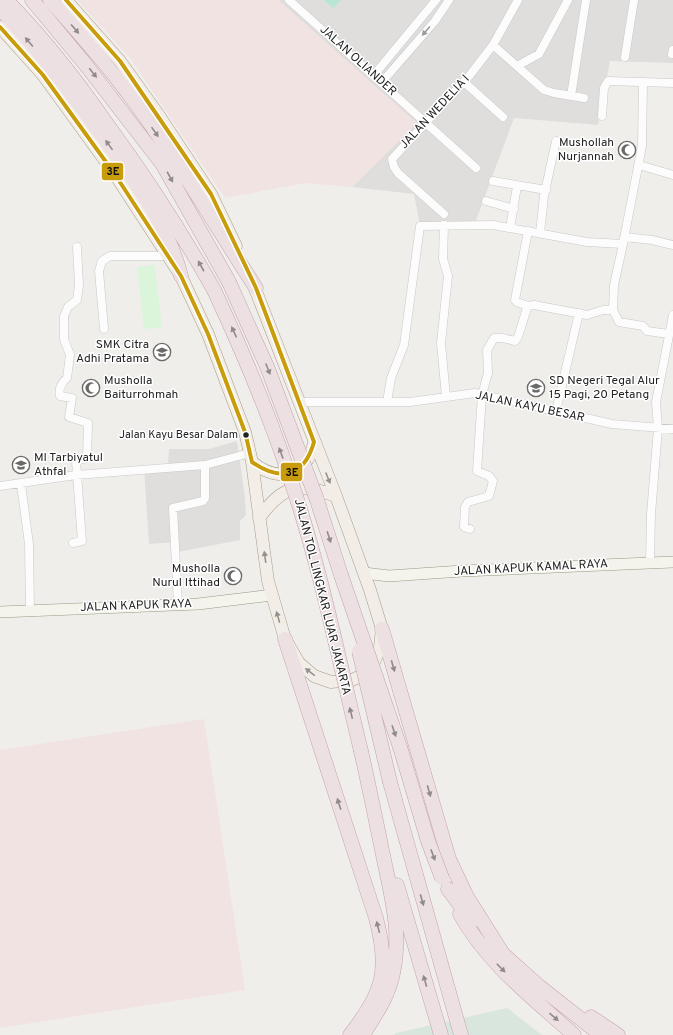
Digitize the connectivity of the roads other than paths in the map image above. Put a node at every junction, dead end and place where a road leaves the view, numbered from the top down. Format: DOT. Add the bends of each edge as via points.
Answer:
graph roads {
  1 [pos="6,0"];
  2 [pos="32,0"];
  3 [pos="50,0"];
  4 [pos="66,0"];
  5 [pos="289,0"];
  6 [pos="436,0"];
  7 [pos="449,0"];
  8 [pos="518,0"];
  9 [pos="568,0"];
  10 [pos="586,0"];
  11 [pos="634,0"];
  12 [pos="0,9"];
  13 [pos="0,27"];
  14 [pos="493,45"];
  15 [pos="625,57"];
  16 [pos="517,66"];
  17 [pos="374,75"];
  18 [pos="382,82"];
  19 [pos="464,82"];
  20 [pos="643,82"];
  21 [pos="673,83"];
  22 [pos="571,96"];
  23 [pos="584,98"];
  24 [pos="602,116"];
  25 [pos="503,117"];
  26 [pos="426,123"];
  27 [pos="556,142"];
  28 [pos="639,165"];
  29 [pos="476,168"];
  30 [pos="673,175"];
  31 [pos="492,181"];
  32 [pos="517,186"];
  33 [pos="546,190"];
  34 [pos="486,201"];
  35 [pos="514,209"];
  36 [pos="444,214"];
  37 [pos="448,225"];
  38 [pos="510,228"];
  39 [pos="528,231"];
  40 [pos="540,233"];
  41 [pos="624,240"];
  42 [pos="673,245"];
  43 [pos="77,247"];
  44 [pos="168,256"];
  45 [pos="181,276"];
  46 [pos="256,288"];
  47 [pos="526,306"];
  48 [pos="613,310"];
  49 [pos="579,313"];
  50 [pos="673,315"];
  51 [pos="104,329"];
  52 [pos="671,330"];
  53 [pos="482,395"];
  54 [pos="446,397"];
  55 [pos="299,402"];
  56 [pos="387,402"];
  57 [pos="556,411"];
  58 [pos="658,428"];
  59 [pos="673,429"];
  60 [pos="314,442"];
  61 [pos="251,457"];
  62 [pos="205,465"];
  63 [pos="76,475"];
  64 [pos="21,484"];
  65 [pos="0,486"];
  66 [pos="336,496"];
  67 [pos="259,518"];
  68 [pos="470,530"];
  69 [pos="73,543"];
  70 [pos="650,562"];
  71 [pos="673,562"];
  72 [pos="364,572"];
  73 [pos="341,575"];
  74 [pos="389,576"];
  75 [pos="370,590"];
  76 [pos="272,595"];
  77 [pos="178,605"];
  78 [pos="30,610"];
  79 [pos="0,612"];
  80 [pos="382,629"];
  81 [pos="285,639"];
  82 [pos="370,788"];
  83 [pos="445,884"];
  84 [pos="503,954"];
  85 [pos="537,994"];
  86 [pos="383,1002"];
  87 [pos="350,1035"];
  88 [pos="356,1035"];
  89 [pos="363,1035"];
  90 [pos="441,1035"];
  91 [pos="461,1035"];
  92 [pos="574,1035"];
  93 [pos="601,1035"];
  94 [pos="618,1035"];
  82 -- 1 [label="highway, JALAN TOL LINGKAR LUAR JAKARTA, one-way, bridge" via="316,567 292,482 258,389 214,290 151,185 79,84"];
  2 -- 73 [label="highway, JALAN TOL LINGKAR LUAR JAKARTA, one-way, bridge" via="163,165 229,282 260,349 308,473"];
  3 -- 46 [label="highway, one-way" via="133,99"];
  4 -- 46 [label="main road" via="120,61 185,156 210,194"];
  5 -- 17 [label="street, JALAN OLIANDER"];
  6 -- 17 [label="street"];
  7 -- 18 [label="street, one-way"];
  8 -- 14 [label="street, JALAN WEDELIA I"];
  9 -- 16 [label="street" via="539,54"];
  10 -- 22 [label="street"];
  11 -- 15 [label="street"];
  45 -- 12 [label="highway, one-way" via="174,252 136,182 69,90"];
  13 -- 44 [label="main road" via="43,75 114,174"];
  14 -- 16 [label="street"];
  14 -- 19 [label="street, JALAN WEDELIA I"];
  16 -- 22 [label="street" via="544,90"];
  17 -- 18 [label="street, JALAN OLIANDER"];
  18 -- 26 [label="street, JALAN OLIANDER"];
  19 -- 25 [label="street"];
  19 -- 26 [label="street, JALAN WEDELIA I"];
  20 -- 21 [label="street"];
  20 -- 24 [label="street" via="608,81 604,88"];
  20 -- 28 [label="street" via="642,146"];
  22 -- 23 [label="street"];
  26 -- 29 [label="street, JALAN OLIANDER"];
  26 -- 36 [label="street, JALAN WEDELIA I" via="392,159 394,167"];
  27 -- 33 [label="street"];
  28 -- 30 [label="street"];
  28 -- 41 [label="street"];
  31 -- 32 [label="street"];
  32 -- 33 [label="street"];
  32 -- 35 [label="street"];
  33 -- 40 [label="street"];
  34 -- 35 [label="street"];
  35 -- 38 [label="street"];
  37 -- 38 [label="street" via="493,225"];
  37 -- 54 [label="street" via="443,259 448,276 441,343"];
  37 -- 56 [label="street" via="422,225 419,228 404,345 392,378"];
  38 -- 39 [label="street"];
  39 -- 40 [label="street"];
  39 -- 47 [label="street" via="515,300"];
  40 -- 41 [label="street" via="587,242"];
  41 -- 42 [label="street" via="652,240"];
  41 -- 48 [label="street" via="614,285"];
  43 -- 63 [label="street" via="79,285 77,300 68,307 64,316 64,339 70,355 67,378 62,382 59,393 60,396 72,398 69,417 88,423 87,458 76,462"];
  44 -- 45 [label="main road"];
  44 -- 51 [label="street" via="110,256 102,261 99,271"];
  45 -- 61 [label="main road" via="208,334 245,432"];
  46 -- 55 [label="main road"];
  47 -- 49 [label="street" via="534,305"];
  47 -- 53 [label="street" via="526,314 516,340 496,338 490,342 487,350 488,373"];
  48 -- 49 [label="street" via="603,310 589,315"];
  48 -- 52 [label="street" via="619,322 643,326 647,331"];
  49 -- 57 [label="street"];
  50 -- 52 [label="street"];
  52 -- 58 [label="street" via="656,402"];
  53 -- 54 [label="street, JALAN KAYU BESAR"];
  53 -- 57 [label="street, JALAN KAYU BESAR"];
  53 -- 68 [label="street" via="477,471 490,476 493,481 489,496 468,502 465,507 464,527"];
  54 -- 56 [label="street, JALAN KAYU BESAR"];
  55 -- 56 [label="street, JALAN KAYU BESAR"];
  55 -- 60 [label="main road"];
  57 -- 58 [label="street, JALAN KAYU BESAR" via="612,424"];
  58 -- 59 [label="street, JALAN KAYU BESAR"];
  58 -- 70 [label="street"];
  60 -- 61 [label="main road" via="310,457 300,469 291,473 282,475 266,472"];
  60 -- 66 [label="main road, one-way"];
  61 -- 62 [label="street"];
  61 -- 67 [label="main road"];
  62 -- 63 [label="street"];
  62 -- 77 [label="street" via="206,498 203,501 173,508"];
  63 -- 64 [label="street"];
  63 -- 69 [label="street" via="82,540"];
  64 -- 65 [label="street"];
  64 -- 78 [label="street" via="30,544"];
  66 -- 67 [label="main road" via="305,487 293,490 281,495"];
  66 -- 72 [label="main road"];
  76 -- 67 [label="main road, one-way"];
  70 -- 71 [label="main road, JALAN KAPUK KAMAL RAYA"];
  70 -- 74 [label="main road, JALAN KAPUK KAMAL RAYA"];
  72 -- 74 [label="main road, JALAN KAPUK KAMAL RAYA"];
  72 -- 75 [label="main road"];
  73 -- 83 [label="highway, one-way, bridge" via="400,747 428,841"];
  73 -- 91 [label="highway, one-way, bridge" via="390,782"];
  74 -- 75 [label="main road"];
  75 -- 80 [label="main road"];
  76 -- 77 [label="main road, JALAN KAPUK RAYA"];
  81 -- 76 [label="main road, one-way"];
  77 -- 78 [label="main road, JALAN KAPUK RAYA"];
  78 -- 79 [label="main road, JALAN KAPUK RAYA"];
  80 -- 81 [label="main road, one-way" via="379,653 369,670 358,678 338,682 320,679 307,671"];
  80 -- 84 [label="highway, one-way" via="449,859 467,897"];
  87 -- 81 [label="highway, one-way" via="365,1016 378,992 384,966 382,948 376,918"];
  82 -- 86 [label="highway" via="396,924 393,972"];
  90 -- 82 [label="highway, one-way"];
  83 -- 84 [label="highway" via="489,942"];
  83 -- 85 [label="highway, one-way" via="464,922 482,948"];
  84 -- 85 [label="highway"];
  85 -- 92 [label="highway, one-way"];
  85 -- 93 [label="highway"];
  85 -- 94 [label="highway" via="580,1010"];
  86 -- 88 [label="highway"];
  86 -- 89 [label="highway"];
}
